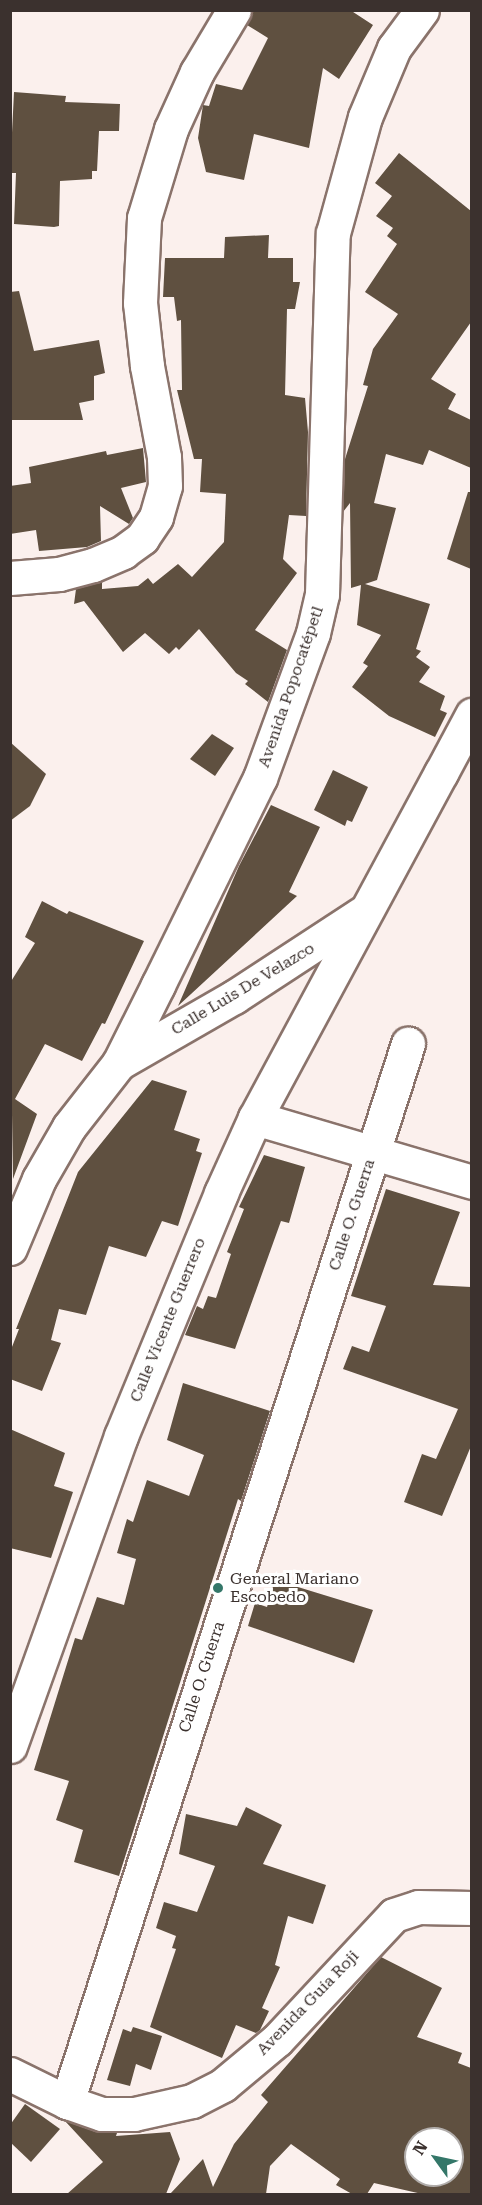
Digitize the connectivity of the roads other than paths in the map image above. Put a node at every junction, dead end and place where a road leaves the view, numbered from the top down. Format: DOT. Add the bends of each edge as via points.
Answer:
graph roads {
  1 [pos="234,10"];
  2 [pos="422,10"];
  3 [pos="10,578"];
  4 [pos="471,716"];
  5 [pos="471,761"];
  6 [pos="441,773"];
  7 [pos="365,912"];
  8 [pos="408,1044"];
  9 [pos="119,1064"];
  10 [pos="255,1118"];
  11 [pos="372,1150"];
  12 [pos="471,1182"];
  13 [pos="10,1248"];
  14 [pos="10,1746"];
  15 [pos="471,1908"];
  16 [pos="10,2074"];
  17 [pos="67,2102"];
  1 -- 3 [label="street" via="197,72 171,129 144,218 140,303 164,457 165,486 156,518 142,538 103,561 58,574"];
  2 -- 9 [label="street, Avenida Popocatépetl" via="394,48 364,117 333,232 322,594 312,633 260,778"];
  4 -- 6 [label="street"];
  5 -- 6 [label="street"];
  6 -- 7 [label="street"];
  7 -- 9 [label="street, Calle Luis De Velazco" via="234,997"];
  7 -- 10 [label="street, Calle Vicente Guerrero"];
  8 -- 11 [label="street, Calle O. Guerra"];
  9 -- 13 [label="street, Avenida Popocatépetl" via="69,1127 39,1179"];
  10 -- 11 [label="street"];
  10 -- 14 [label="street, Calle Vicente Guerrero" via="121,1436"];
  11 -- 12 [label="street"];
  11 -- 17 [label="street, Calle O. Guerra"];
  15 -- 17 [label="street, Avenida Guía Roji" via="418,1907 394,1915 277,2040 223,2085 192,2101 134,2114 102,2115"];
  16 -- 17 [label="street, Avenida Guía Roji"];
}
